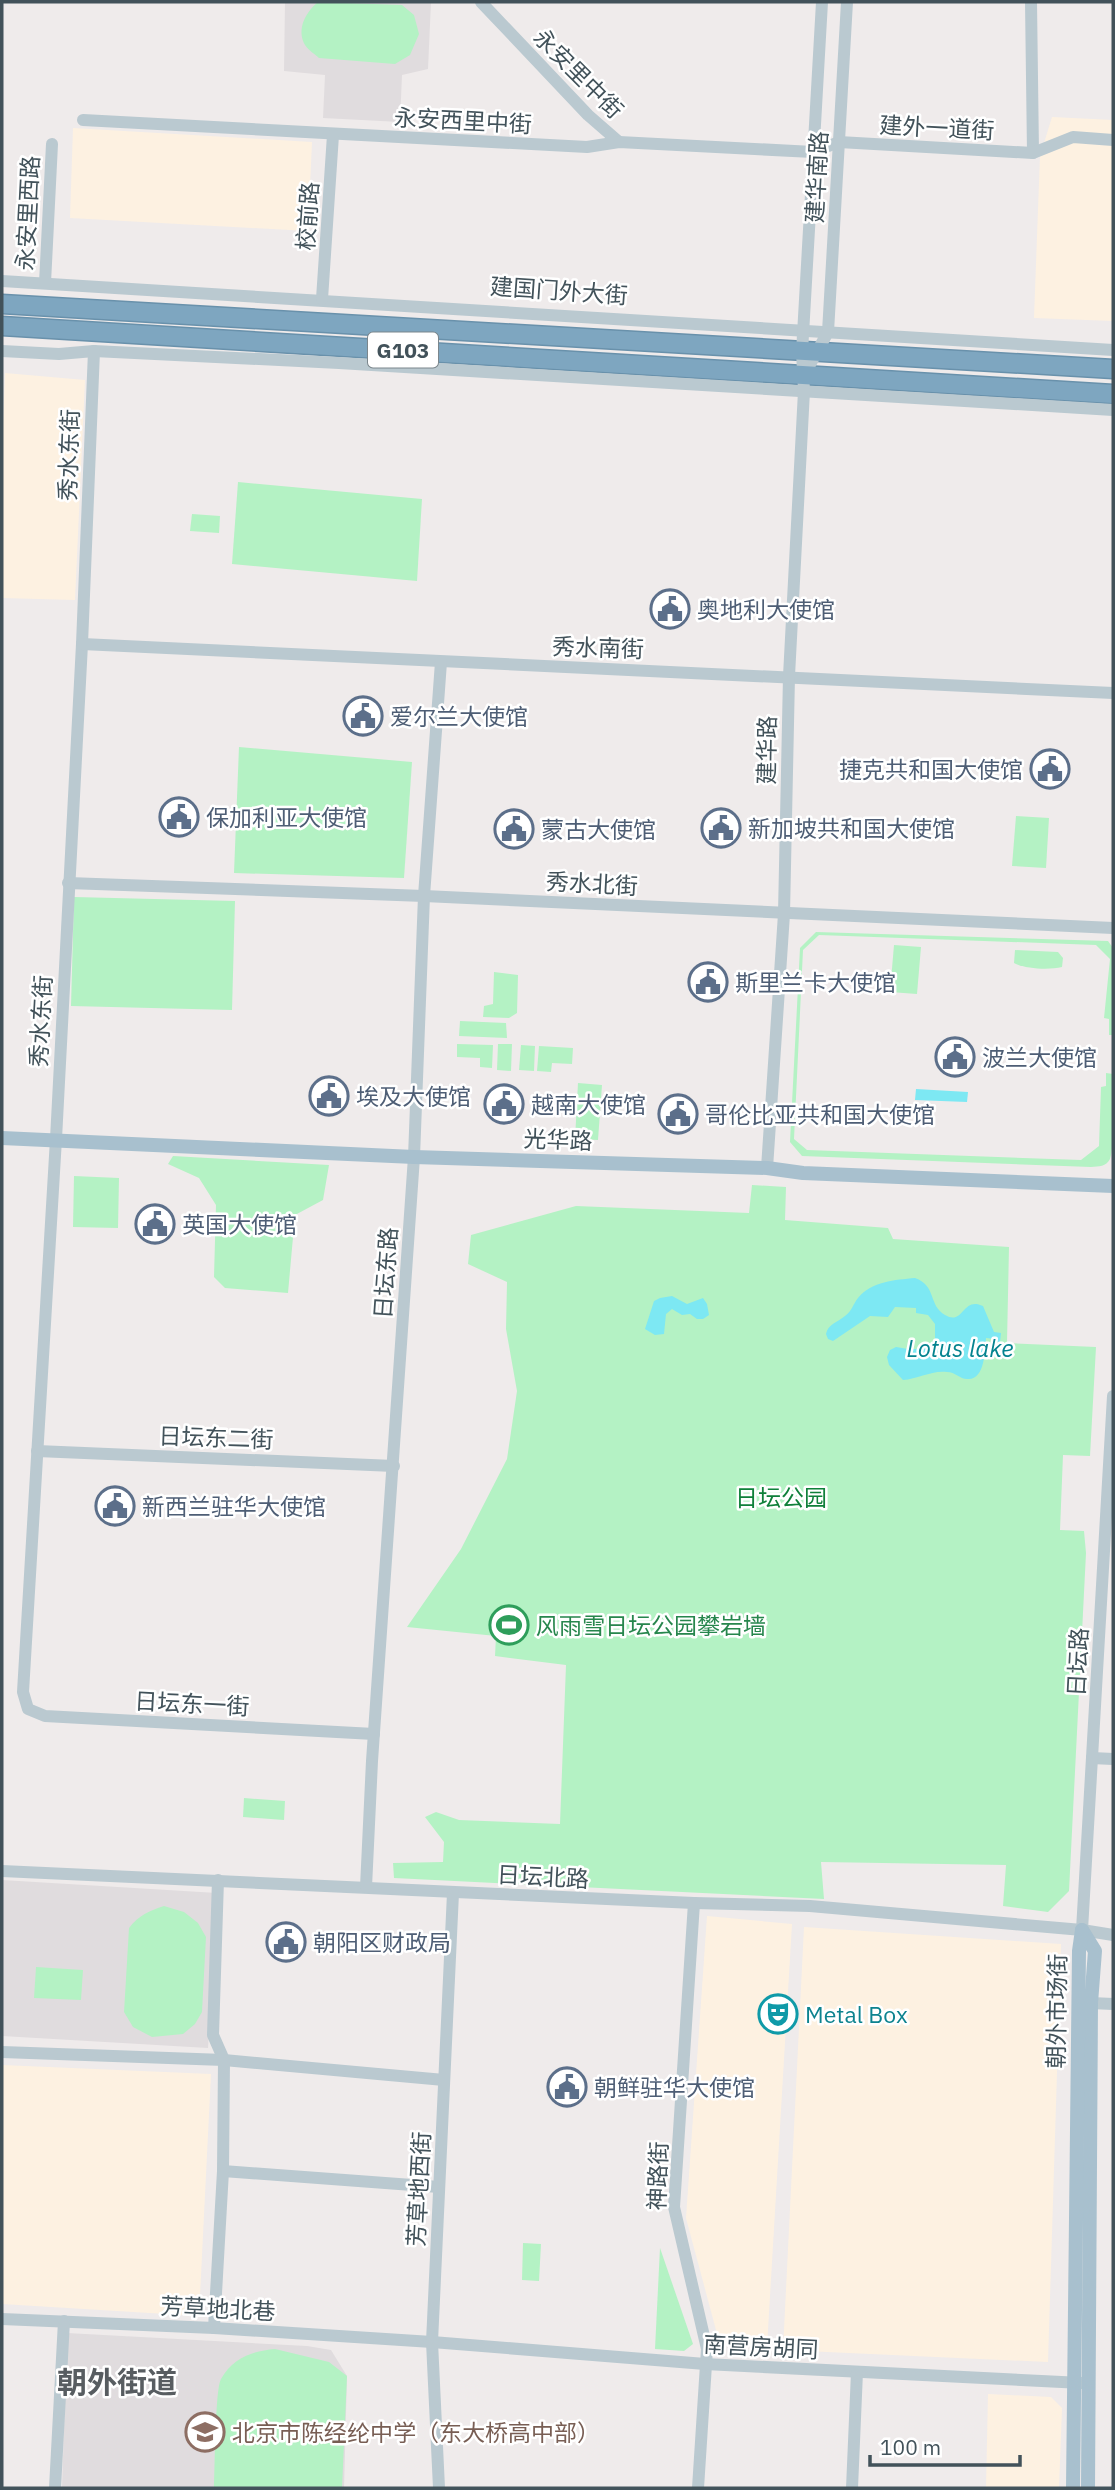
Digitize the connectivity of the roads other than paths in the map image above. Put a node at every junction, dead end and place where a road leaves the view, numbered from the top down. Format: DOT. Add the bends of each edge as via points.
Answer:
graph roads {
  1 [pos="481,2"];
  2 [pos="822,2"];
  3 [pos="847,2"];
  4 [pos="1031,2"];
  5 [pos="83,120"];
  6 [pos="333,135"];
  7 [pos="1113,140"];
  8 [pos="620,142"];
  9 [pos="839,142"];
  10 [pos="52,144"];
  11 [pos="813,152"];
  12 [pos="1033,153"];
  13 [pos="2,281"];
  14 [pos="45,283"];
  15 [pos="322,299"];
  16 [pos="2,304"];
  17 [pos="2,326"];
  18 [pos="805,331"];
  19 [pos="828,332"];
  20 [pos="1113,349"];
  21 [pos="397,350"];
  22 [pos="2,351"];
  23 [pos="94,351"];
  24 [pos="810,352"];
  25 [pos="339,363"];
  26 [pos="1113,369"];
  27 [pos="804,383"];
  28 [pos="1113,394"];
  29 [pos="1113,410"];
  30 [pos="82,644"];
  31 [pos="441,662"];
  32 [pos="789,676"];
  33 [pos="1113,692"];
  34 [pos="68,883"];
  35 [pos="424,896"];
  36 [pos="784,914"];
  37 [pos="1113,928"];
  38 [pos="2,1138"];
  39 [pos="56,1139"];
  40 [pos="414,1157"];
  41 [pos="767,1168"];
  42 [pos="1113,1186"];
  43 [pos="1113,1396"];
  44 [pos="37,1451"];
  45 [pos="394,1466"];
  46 [pos="1108,1570"];
  47 [pos="23,1692"];
  48 [pos="374,1734"];
  49 [pos="1092,1758"];
  50 [pos="1113,1759"];
  51 [pos="2,1871"];
  52 [pos="218,1880"];
  53 [pos="366,1888"];
  54 [pos="453,1892"];
  55 [pos="694,1903"];
  56 [pos="1082,1930"];
  57 [pos="1113,1935"];
  58 [pos="1091,2003"];
  59 [pos="1113,2004"];
  60 [pos="2,2052"];
  61 [pos="224,2060"];
  62 [pos="444,2080"];
  63 [pos="223,2171"];
  64 [pos="439,2186"];
  65 [pos="2,2319"];
  66 [pos="64,2321"];
  67 [pos="214,2328"];
  68 [pos="432,2342"];
  69 [pos="705,2364"];
  70 [pos="857,2372"];
  71 [pos="1082,2383"];
  72 [pos="55,2488"];
  73 [pos="439,2488"];
  74 [pos="698,2488"];
  75 [pos="852,2488"];
  76 [pos="1073,2488"];
  77 [pos="1088,2488"];
  1 -- 8 [label="street, 永安里中街" via="588,115"];
  2 -- 11 [label="street, 建华南路"];
  3 -- 9 [label="street, 建华南路"];
  4 -- 12 [label="street"];
  5 -- 6 [label="street, 永安西里中街"];
  6 -- 8 [label="street, 永安西里中街" via="587,147"];
  6 -- 15 [label="street, 校前路"];
  7 -- 12 [label="street" via="1073,137"];
  8 -- 11 [label="street, 永安西里中街"];
  9 -- 11 [label="street, 永安西里中街"];
  9 -- 12 [label="street, 建外一道街"];
  9 -- 19 [label="street, 建华南路"];
  10 -- 14 [label="street, 永安里西路"];
  11 -- 18 [label="street, 建华南路"];
  13 -- 14 [label="street, 建国门外大街"];
  14 -- 15 [label="street, 建国门外大街"];
  15 -- 18 [label="street, 建国门外大街"];
  16 -- 24 [label="highway, 建国门外大街 / G103"];
  17 -- 21 [label="highway, G103"];
  18 -- 19 [label="street, 建国门外大街"];
  18 -- 24 [label="street, 建华南路"];
  19 -- 20 [label="street, 建国门外大街"];
  19 -- 24 [label="street, 建华南路"];
  21 -- 25 [label="street"];
  21 -- 27 [label="highway, G103"];
  22 -- 23 [label="street"];
  23 -- 25 [label="street"];
  23 -- 30 [label="street, 秀水东街"];
  24 -- 26 [label="highway, 建国门外大街 / G103"];
  24 -- 27 [label="street"];
  25 -- 27 [label="street"];
  27 -- 28 [label="highway, G103"];
  27 -- 29 [label="street"];
  27 -- 32 [label="street, 建华路"];
  30 -- 31 [label="street, 秀水南街"];
  30 -- 34 [label="street, 秀水东街"];
  31 -- 32 [label="street, 秀水南街"];
  31 -- 35 [label="street, 日坛东路"];
  32 -- 33 [label="street, 秀水南街"];
  32 -- 36 [label="street, 建华路"];
  34 -- 35 [label="street, 秀水北街"];
  34 -- 39 [label="street, 秀水东街"];
  35 -- 36 [label="street, 秀水北街"];
  35 -- 40 [label="street, 日坛东路"];
  36 -- 37 [label="street, 秀水北街"];
  36 -- 41 [label="street, 建华路"];
  38 -- 39 [label="main road, 光华路"];
  39 -- 40 [label="main road, 光华路"];
  39 -- 44 [label="street, 秀水东街"];
  40 -- 41 [label="main road, 光华路"];
  40 -- 45 [label="street, 日坛东路"];
  41 -- 42 [label="main road, 光华路"];
  43 -- 46 [label="street, 日坛路"];
  44 -- 45 [label="street, 日坛东二街"];
  44 -- 47 [label="street, 秀水东街"];
  45 -- 48 [label="street, 日坛东路"];
  46 -- 49 [label="street, 日坛路"];
  47 -- 48 [label="street, 日坛东一街" via="28,1709 45,1716"];
  48 -- 53 [label="street, 日坛东路"];
  49 -- 50 [label="street"];
  49 -- 56 [label="street, 日坛路"];
  51 -- 52 [label="street, 日坛北路"];
  52 -- 53 [label="street, 日坛北路"];
  52 -- 61 [label="street" via="213,2035"];
  53 -- 54 [label="street, 日坛北路"];
  54 -- 55 [label="street, 日坛北路"];
  54 -- 62 [label="street, 芳草地西街"];
  55 -- 56 [label="street, 日坛北路" via="810,1906"];
  55 -- 69 [label="street, 神路街" via="674,2207 707,2349"];
  56 -- 57 [label="street, 日坛北路"];
  56 -- 58 [label="main road, 朝外市场街" via="1095,1951"];
  56 -- 71 [label="main road, 朝外市场街"];
  58 -- 59 [label="street"];
  58 -- 71 [label="main road, 朝外市场街"];
  60 -- 61 [label="street"];
  61 -- 62 [label="street"];
  61 -- 63 [label="street"];
  62 -- 64 [label="street, 芳草地西街"];
  63 -- 64 [label="street"];
  63 -- 67 [label="street"];
  64 -- 68 [label="street, 芳草地西街"];
  65 -- 66 [label="street, 芳草地北巷"];
  66 -- 67 [label="street, 芳草地北巷"];
  66 -- 72 [label="street"];
  67 -- 68 [label="street, 芳草地北巷"];
  68 -- 69 [label="street, 南营房胡同"];
  68 -- 73 [label="street, 芳草地西街"];
  69 -- 70 [label="street, 南营房胡同"];
  69 -- 74 [label="street, 神路街"];
  70 -- 71 [label="street, 南营房胡同"];
  70 -- 75 [label="street"];
  71 -- 76 [label="main road, 朝外市场街"];
  71 -- 77 [label="main road, 朝外市场街"];
}
